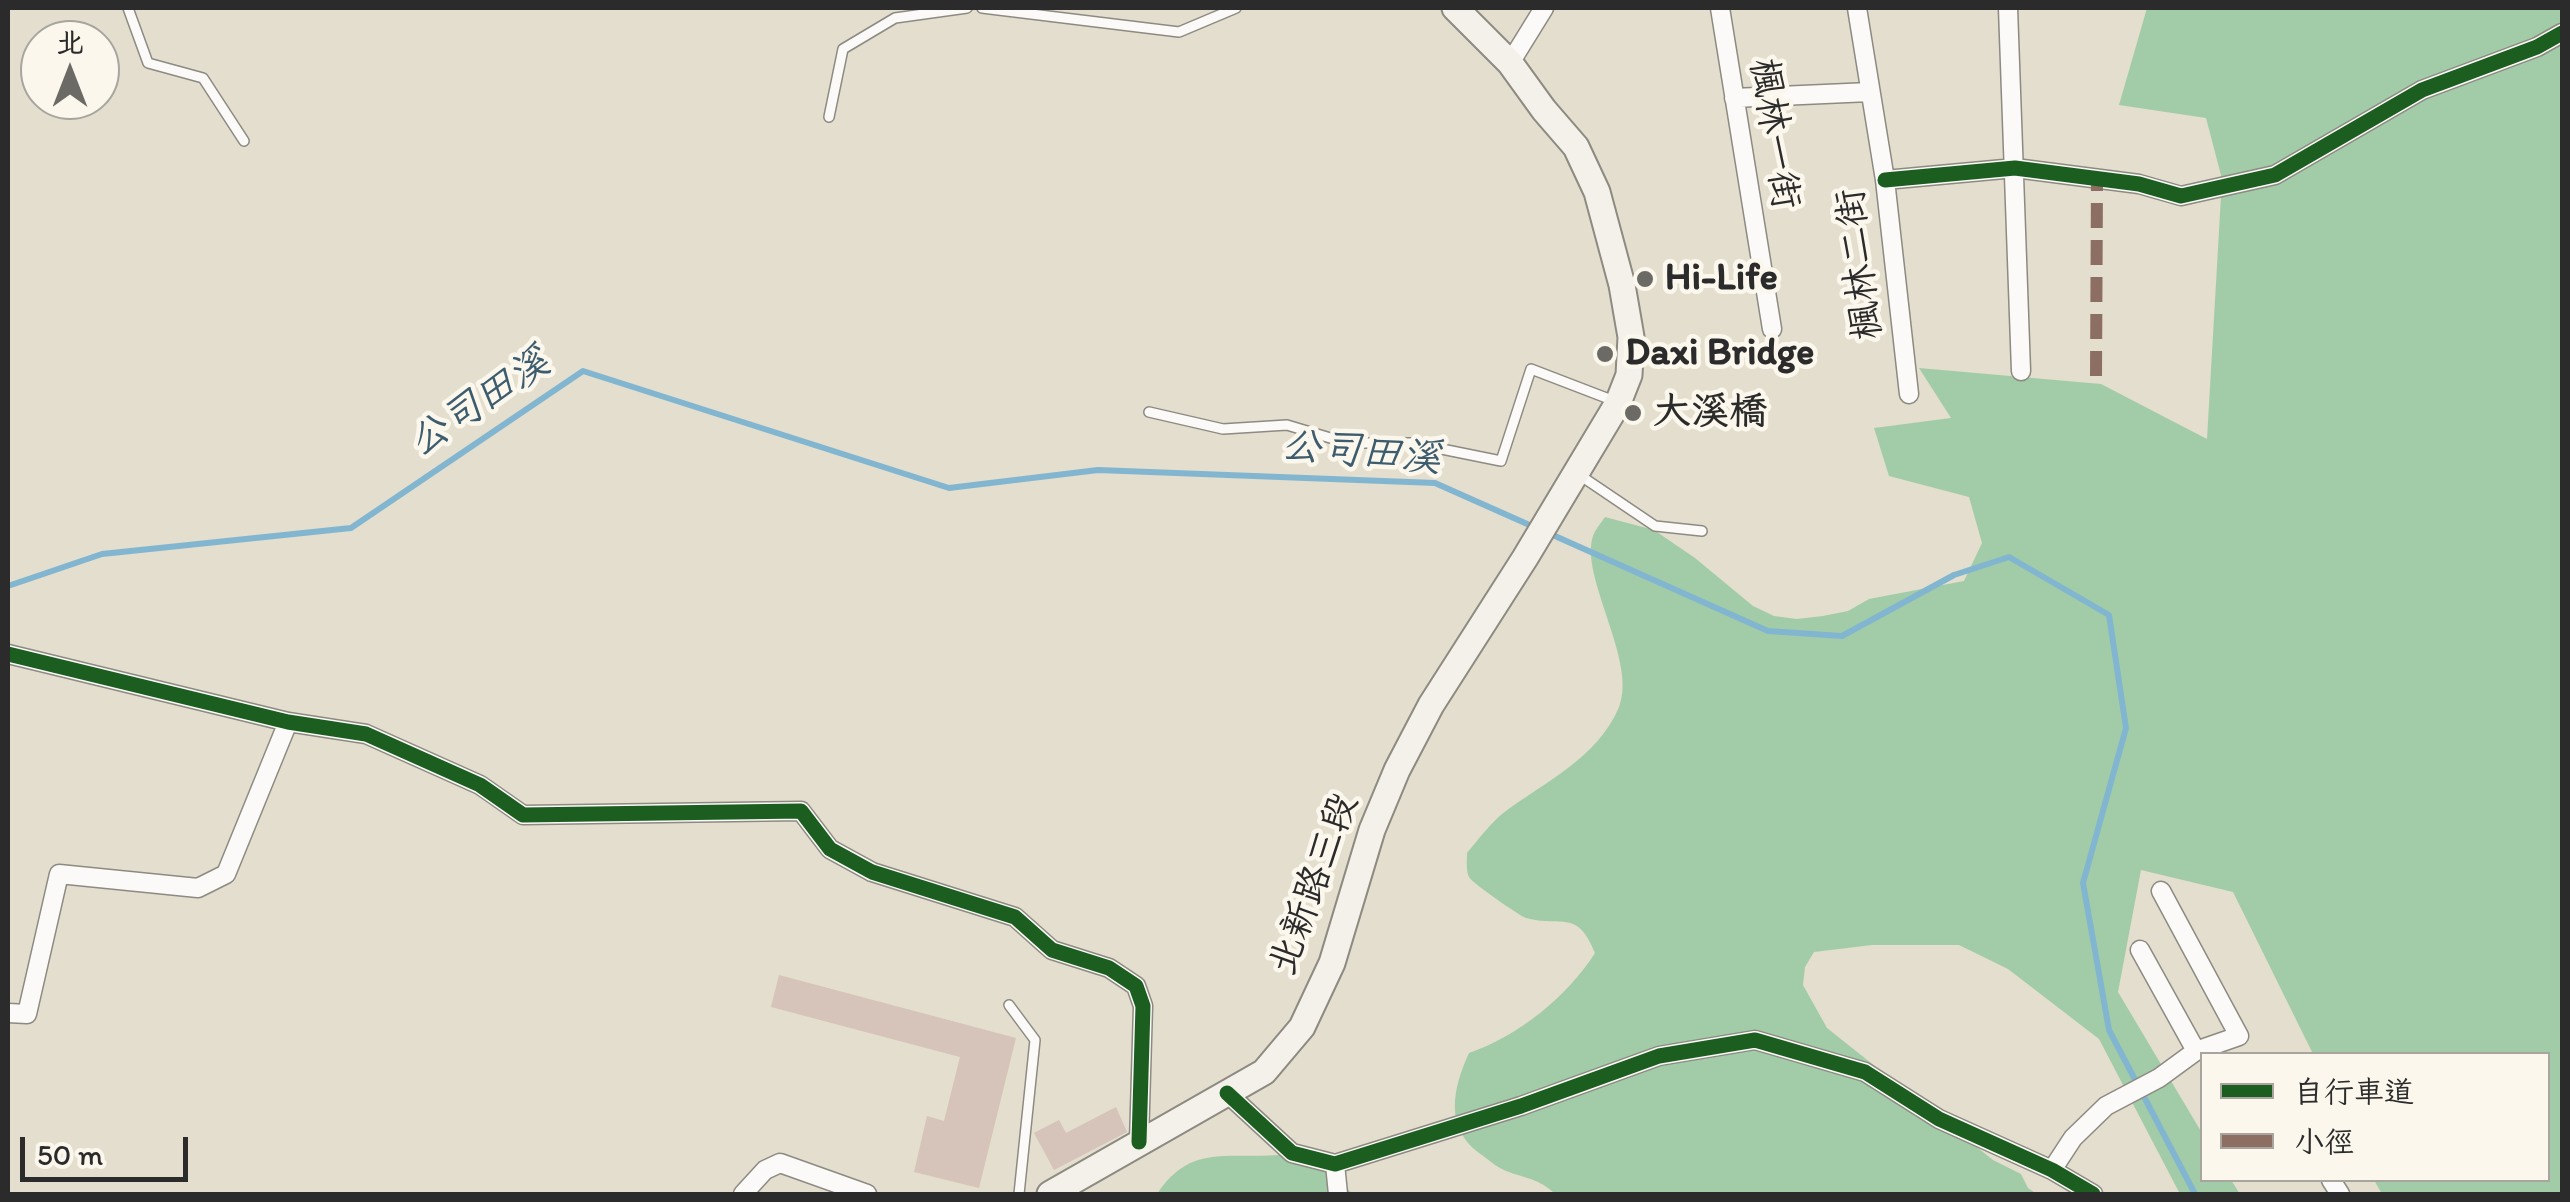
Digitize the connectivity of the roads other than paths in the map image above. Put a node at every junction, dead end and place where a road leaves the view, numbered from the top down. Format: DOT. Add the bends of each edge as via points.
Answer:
graph roads {
  1 [pos="128,8"];
  2 [pos="968,8"];
  3 [pos="982,8"];
  4 [pos="1236,8"];
  5 [pos="1455,8"];
  6 [pos="1544,8"];
  7 [pos="1720,8"];
  8 [pos="1857,8"];
  9 [pos="2008,8"];
  10 [pos="2562,33"];
  11 [pos="1510,62"];
  12 [pos="1870,92"];
  13 [pos="1734,98"];
  14 [pos="829,117"];
  15 [pos="244,141"];
  16 [pos="2016,168"];
  17 [pos="1884,180"];
  18 [pos="1772,329"];
  19 [pos="2021,370"];
  20 [pos="1908,394"];
  21 [pos="1618,403"];
  22 [pos="1149,412"];
  23 [pos="1576,472"];
  24 [pos="1702,531"];
  25 [pos="8,654"];
  26 [pos="288,722"];
  27 [pos="2161,891"];
  28 [pos="2140,950"];
  29 [pos="1008,1005"];
  30 [pos="8,1013"];
  31 [pos="2239,1036"];
  32 [pos="2196,1052"];
  33 [pos="2250,1052"];
  34 [pos="1226,1093"];
  35 [pos="1139,1142"];
  36 [pos="1336,1164"];
  37 [pos="2052,1170"];
  38 [pos="744,1194"];
  39 [pos="867,1194"];
  40 [pos="1019,1194"];
  41 [pos="1050,1194"];
  42 [pos="1338,1194"];
  43 [pos="2094,1194"];
  1 -- 15 [label="lane" via="148,63 203,78"];
  2 -- 14 [label="lane" via="895,18 843,49"];
  3 -- 4 [label="lane" via="1178,32"];
  5 -- 11 [label="main road"];
  6 -- 11 [label="street"];
  7 -- 13 [label="street, 楓林一街"];
  8 -- 12 [label="street, 楓林二街"];
  9 -- 16 [label="street"];
  10 -- 16 [label="street" via="2422,90 2275,175 2182,196"];
  11 -- 21 [label="main road" via="1576,146 1597,192 1632,337 1629,376"];
  12 -- 13 [label="street"];
  12 -- 17 [label="street, 楓林二街"];
  13 -- 18 [label="street, 楓林一街"];
  16 -- 17 [label="street"];
  16 -- 19 [label="street"];
  17 -- 20 [label="street, 楓林二街"];
  21 -- 22 [label="lane" via="1532,369 1501,461 1412,443 1346,443 1287,425 1223,428"];
  21 -- 23 [label="main road"];
  23 -- 24 [label="lane" via="1655,526"];
  23 -- 34 [label="main road, 北新路三段" via="1396,770 1332,963 1302,1027 1264,1072"];
  25 -- 26 [label="street"];
  26 -- 30 [label="street" via="226,874 198,888 60,874 27,1014"];
  26 -- 35 [label="street" via="366,734 480,785 523,815 801,811 830,849 872,872 1015,917 1052,950 1108,968 1136,986 1144,1006"];
  27 -- 31 [label="street"];
  28 -- 32 [label="street"];
  29 -- 40 [label="lane" via="1035,1040"];
  31 -- 32 [label="street"];
  31 -- 33 [label="street"];
  32 -- 37 [label="street" via="2106,1106"];
  34 -- 35 [label="main road, 北新路三段"];
  34 -- 36 [label="street" via="1292,1153"];
  35 -- 41 [label="main road, 北新路三段"];
  36 -- 37 [label="street" via="1659,1056 1755,1040 1865,1072 1939,1119"];
  36 -- 42 [label="street"];
  37 -- 43 [label="street"];
  38 -- 39 [label="street" via="780,1162"];
}
